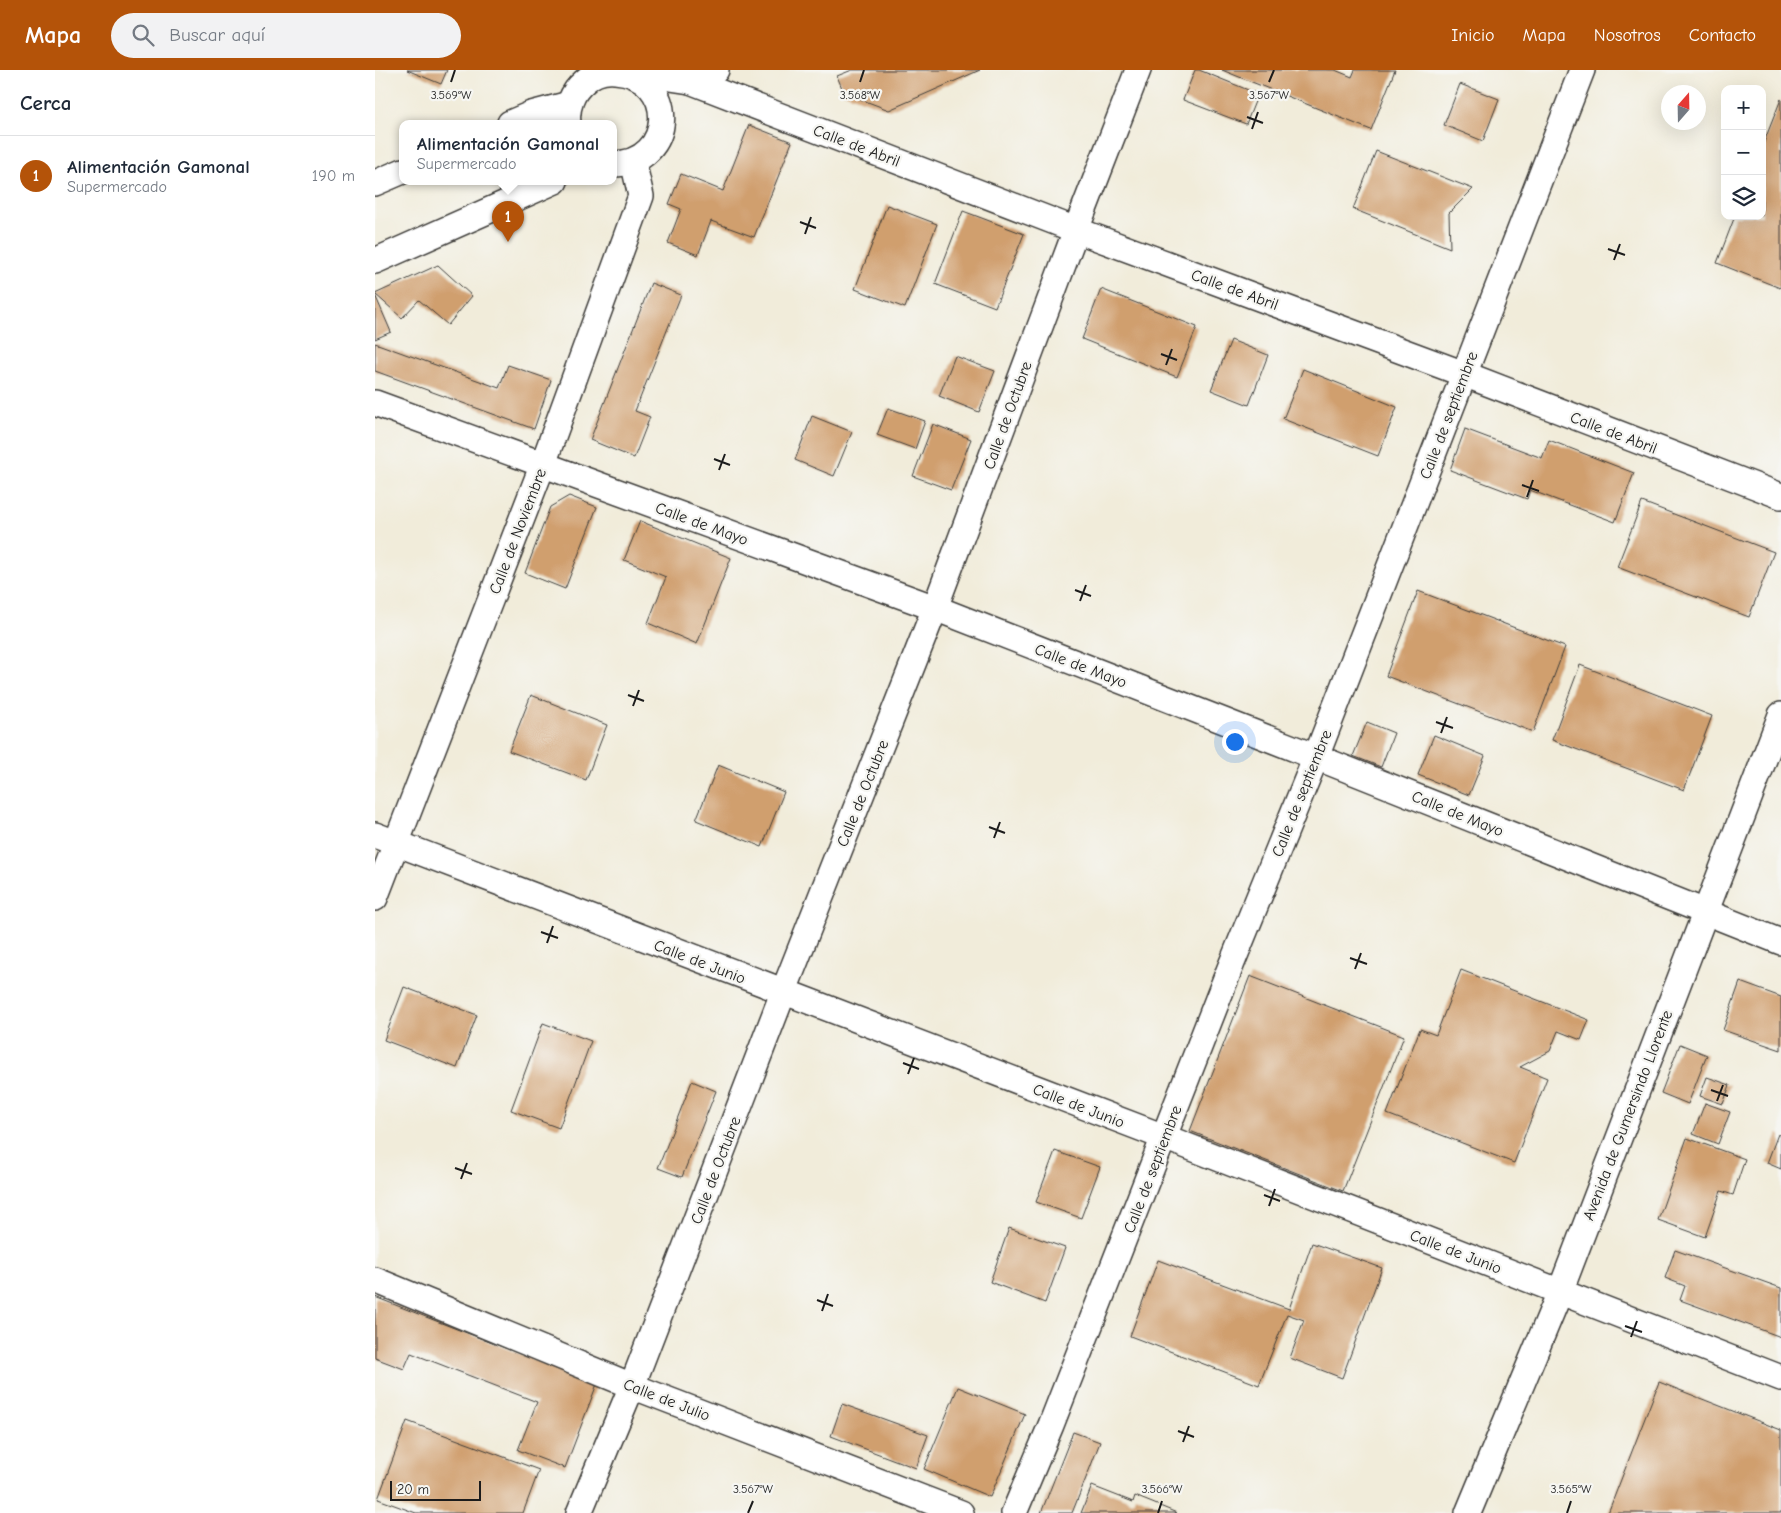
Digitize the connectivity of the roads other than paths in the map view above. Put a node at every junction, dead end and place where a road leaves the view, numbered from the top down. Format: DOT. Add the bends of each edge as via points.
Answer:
graph roads {
  1 [pos="716,70"];
  2 [pos="1138,70"];
  3 [pos="1582,70"];
  4 [pos="616,71"];
  5 [pos="690,81"];
  6 [pos="569,114"];
  7 [pos="518,120"];
  8 [pos="661,130"];
  9 [pos="623,163"];
  10 [pos="399,173"];
  11 [pos="375,183"];
  12 [pos="546,185"];
  13 [pos="1076,230"];
  14 [pos="375,261"];
  15 [pos="1464,374"];
  16 [pos="375,403"];
  17 [pos="543,464"];
  18 [pos="1781,496"];
  19 [pos="935,608"];
  20 [pos="1781,715"];
  21 [pos="1316,757"];
  22 [pos="386,839"];
  23 [pos="375,898"];
  24 [pos="1705,911"];
  25 [pos="1781,942"];
  26 [pos="783,993"];
  27 [pos="1164,1137"];
  28 [pos="375,1280"];
  29 [pos="1560,1292"];
  30 [pos="1781,1378"];
  31 [pos="632,1386"];
  32 [pos="579,1513"];
  33 [pos="961,1513"];
  34 [pos="1014,1513"];
  35 [pos="1468,1513"];
  1 -- 5 [label="street"];
  2 -- 13 [label="street, Calle de Octubre"];
  3 -- 15 [label="street, Calle de septiembre"];
  4 -- 5 [label="street, Calle de Abril"];
  4 -- 6 [label="street" via="596,73 584,81 575,91"];
  4 -- 8 [label="street" via="645,80 657,94 662,112"];
  5 -- 8 [label="street"];
  5 -- 13 [label="street, Calle de Abril"];
  6 -- 7 [label="street" via="531,114"];
  8 -- 9 [label="street" via="645,154"];
  9 -- 17 [label="street, Calle de Noviembre" via="641,196"];
  10 -- 11 [label="street"];
  12 -- 14 [label="street"];
  13 -- 15 [label="street, Calle de Abril"];
  13 -- 19 [label="street, Calle de Octubre"];
  15 -- 18 [label="street, Calle de Abril"];
  15 -- 21 [label="street, Calle de septiembre"];
  16 -- 17 [label="street, Calle de Mayo"];
  17 -- 19 [label="street, Calle de Mayo"];
  17 -- 22 [label="street, Calle de Noviembre"];
  19 -- 21 [label="street, Calle de Mayo"];
  19 -- 26 [label="street, Calle de Octubre"];
  20 -- 24 [label="street, Avenida de Gumersindo Llorente"];
  21 -- 24 [label="street, Calle de Mayo"];
  21 -- 27 [label="street, Calle de septiembre"];
  22 -- 23 [label="street, Calle de Noviembre"];
  22 -- 26 [label="street, Calle de Junio"];
  24 -- 25 [label="street, Calle de Mayo"];
  24 -- 29 [label="street, Avenida de Gumersindo Llorente"];
  26 -- 27 [label="street, Calle de Junio"];
  26 -- 31 [label="street, Calle de Octubre"];
  27 -- 29 [label="street, Calle de Junio"];
  27 -- 34 [label="street, Calle de septiembre"];
  28 -- 31 [label="street, Calle de Julio"];
  29 -- 30 [label="street, Calle de Junio"];
  29 -- 35 [label="street, Avenida de Gumersindo Llorente"];
  31 -- 32 [label="street, Calle de Octubre"];
  31 -- 33 [label="street, Calle de Julio"];
}
